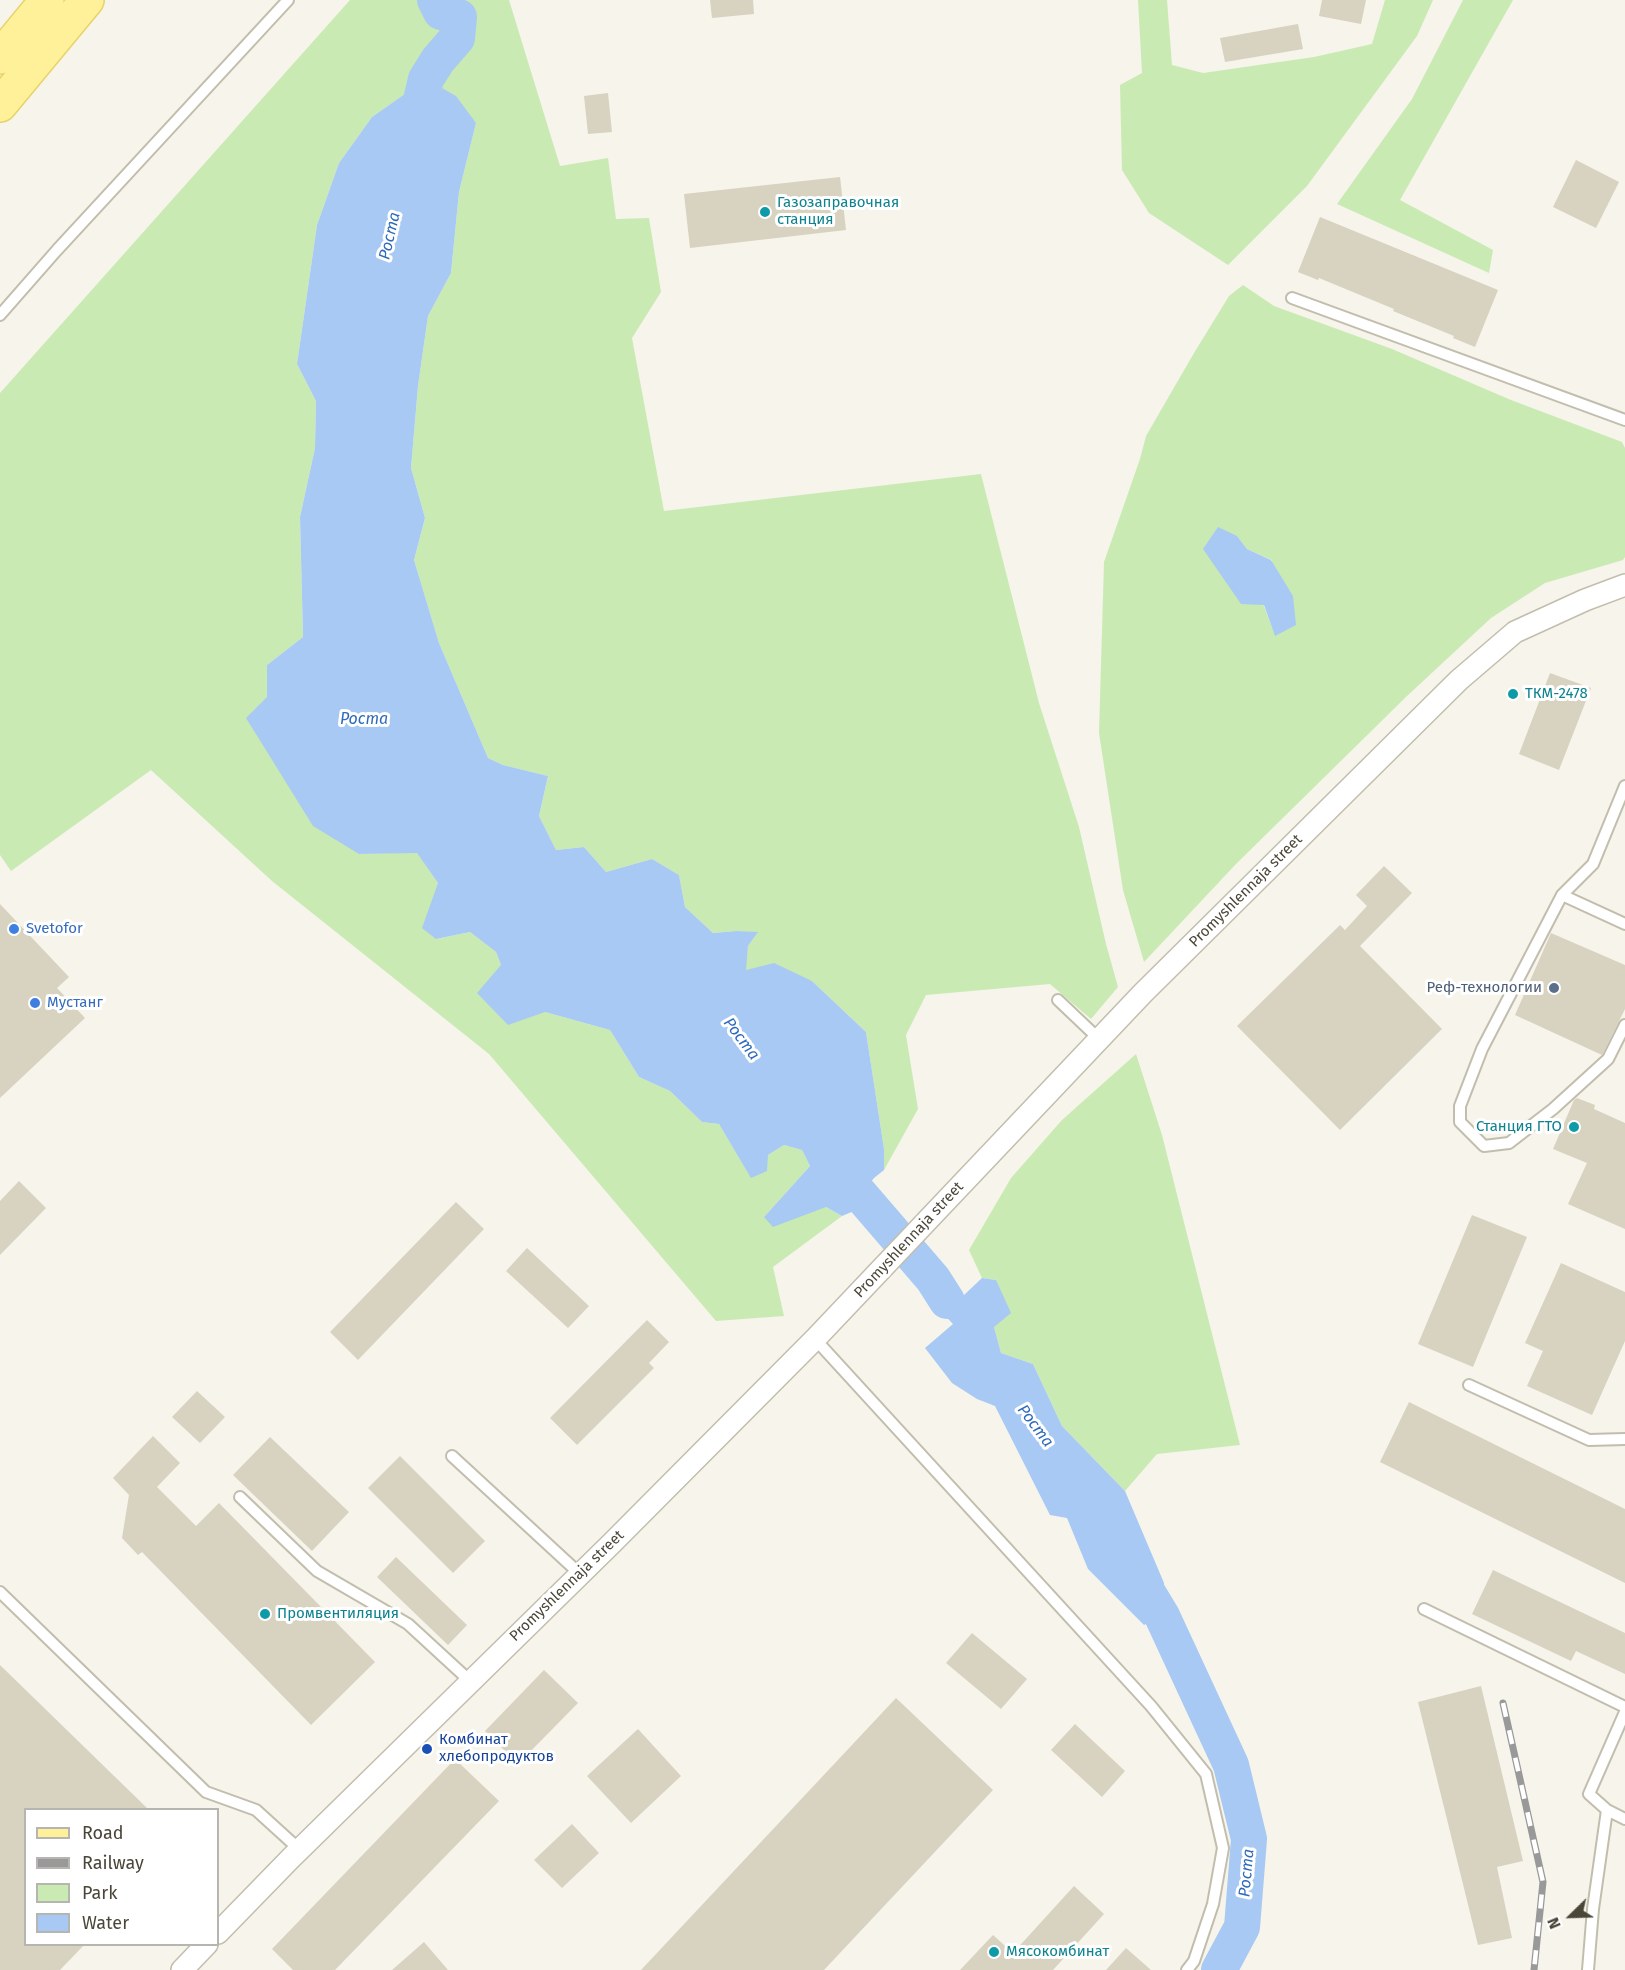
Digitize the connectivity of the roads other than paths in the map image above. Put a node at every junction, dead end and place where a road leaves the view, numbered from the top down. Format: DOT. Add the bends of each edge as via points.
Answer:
graph roads {
  1 [pos="47,0"];
  2 [pos="87,0"];
  3 [pos="288,0"];
  4 [pos="0,57"];
  5 [pos="0,105"];
  6 [pos="1292,298"];
  7 [pos="0,315"];
  8 [pos="1625,420"];
  9 [pos="1625,585"];
  10 [pos="1625,786"];
  11 [pos="1562,895"];
  12 [pos="1625,924"];
  13 [pos="1058,1000"];
  14 [pos="1625,1025"];
  15 [pos="1099,1039"];
  16 [pos="815,1339"];
  17 [pos="1469,1385"];
  18 [pos="1625,1439"];
  19 [pos="452,1456"];
  20 [pos="240,1497"];
  21 [pos="580,1574"];
  22 [pos="0,1593"];
  23 [pos="1424,1609"];
  24 [pos="470,1681"];
  25 [pos="1625,1707"];
  26 [pos="1625,1713"];
  27 [pos="1607,1810"];
  28 [pos="1625,1819"];
  29 [pos="300,1850"];
  30 [pos="219,1932"];
  31 [pos="205,1946"];
  32 [pos="182,1970"];
  33 [pos="1187,1970"];
  34 [pos="1588,1970"];
  1 -- 4 [label="main road"];
  2 -- 5 [label="main road"];
  3 -- 7 [label="lane"];
  6 -- 8 [label="lane"];
  9 -- 15 [label="street, Promyshlennaja street" via="1515,632 1459,680"];
  10 -- 11 [label="lane" via="1593,864"];
  11 -- 12 [label="lane"];
  11 -- 14 [label="lane" via="1482,1049 1460,1106 1461,1122 1484,1146 1509,1143 1608,1059"];
  13 -- 15 [label="lane"];
  15 -- 16 [label="street, Promyshlennaja street"];
  16 -- 21 [label="street, Promyshlennaja street"];
  16 -- 33 [label="lane" via="1144,1697 1206,1774 1223,1848 1213,1904 1194,1961"];
  17 -- 18 [label="lane" via="1589,1440"];
  19 -- 21 [label="lane"];
  20 -- 24 [label="lane" via="317,1571 408,1624"];
  21 -- 24 [label="street, Promyshlennaja street"];
  22 -- 29 [label="lane" via="206,1792 256,1810"];
  23 -- 25 [label="lane"];
  24 -- 29 [label="street, Promyshlennaja street"];
  26 -- 27 [label="lane" via="1589,1794"];
  27 -- 28 [label="lane"];
  27 -- 34 [label="lane"];
  29 -- 30 [label="street, Promyshlennaja street"];
  31 -- 32 [label="street"];
}
